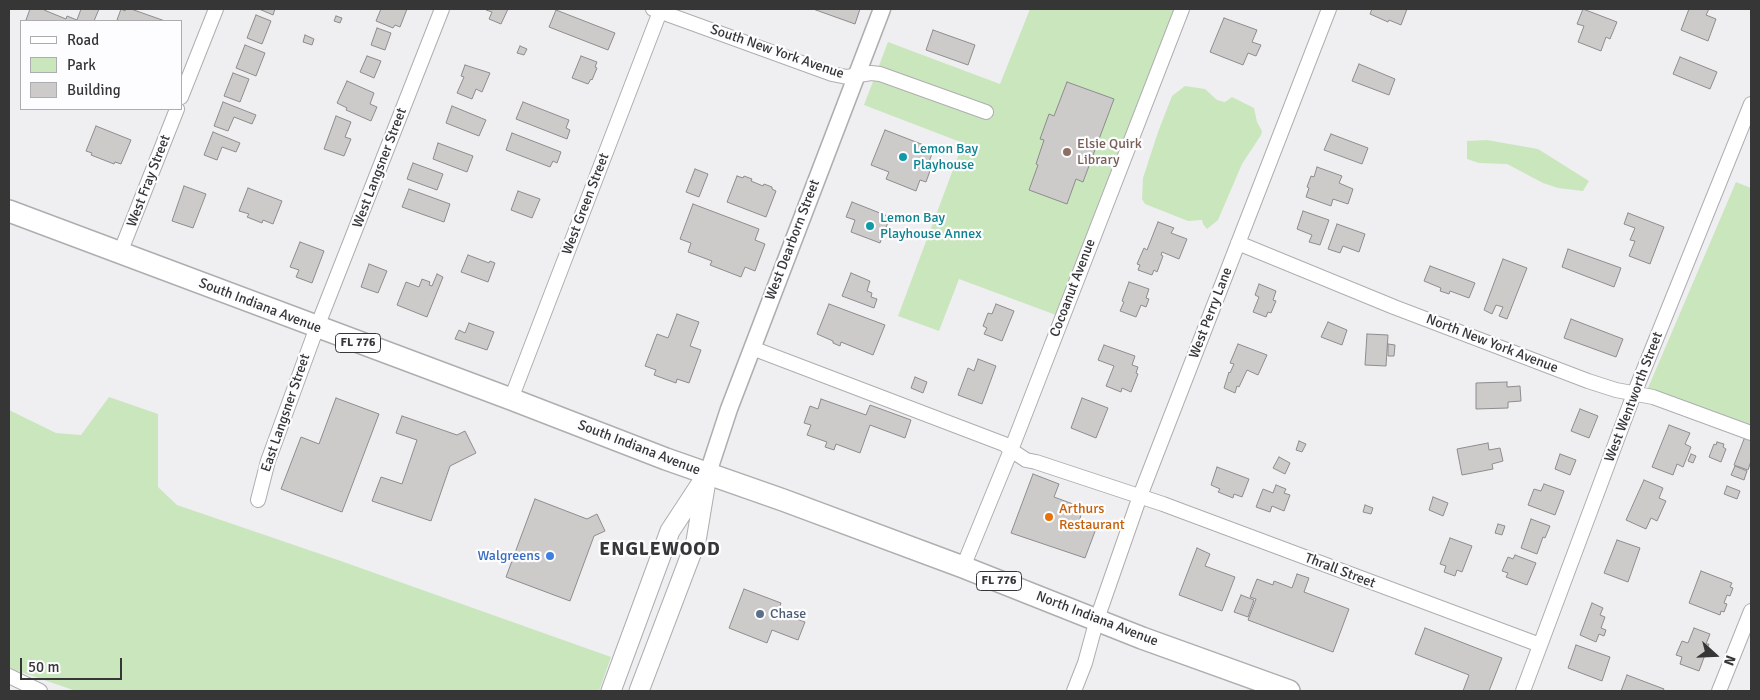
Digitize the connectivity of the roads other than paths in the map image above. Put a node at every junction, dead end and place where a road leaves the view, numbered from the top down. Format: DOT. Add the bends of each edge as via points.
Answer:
graph roads {
  1 [pos="216,9"];
  2 [pos="442,9"];
  3 [pos="882,9"];
  4 [pos="1182,9"];
  5 [pos="1329,9"];
  6 [pos="658,10"];
  7 [pos="857,75"];
  8 [pos="182,94"];
  9 [pos="1751,104"];
  10 [pos="177,110"];
  11 [pos="986,112"];
  12 [pos="9,211"];
  13 [pos="1238,243"];
  14 [pos="120,253"];
  15 [pos="317,327"];
  16 [pos="752,348"];
  17 [pos="1634,394"];
  18 [pos="510,399"];
  19 [pos="1751,433"];
  20 [pos="1011,450"];
  21 [pos="708,473"];
  22 [pos="1140,496"];
  23 [pos="258,500"];
  24 [pos="963,567"];
  25 [pos="1751,612"];
  26 [pos="1097,619"];
  27 [pos="1540,645"];
  28 [pos="9,676"];
  29 [pos="1251,685"];
  30 [pos="40,691"];
  31 [pos="611,691"];
  32 [pos="639,691"];
  33 [pos="1074,691"];
  34 [pos="1289,691"];
  35 [pos="1522,691"];
  36 [pos="1719,691"];
  1 -- 8 [label="street"];
  2 -- 15 [label="street, West Langsner Street"];
  3 -- 7 [label="street, West Dearborn Street"];
  4 -- 20 [label="street, Cocoanut Avenue"];
  5 -- 13 [label="street, West Perry Lane"];
  6 -- 7 [label="street, South New York Avenue" via="832,74"];
  6 -- 18 [label="street, West Green Street"];
  7 -- 11 [label="street, South New York Avenue" via="880,74"];
  7 -- 16 [label="street, West Dearborn Street"];
  9 -- 17 [label="street, West Wentworth Street"];
  10 -- 14 [label="street, West Fray Street"];
  12 -- 14 [label="main road, South Indiana Avenue / FL 776"];
  13 -- 17 [label="street, North New York Avenue" via="1580,378"];
  13 -- 22 [label="street, West Perry Lane"];
  14 -- 15 [label="main road, South Indiana Avenue / FL 776"];
  15 -- 18 [label="main road, South Indiana Avenue / FL 776"];
  15 -- 23 [label="street, East Langsner Street" via="268,461"];
  16 -- 20 [label="street, Thrall Street" via="1004,444"];
  16 -- 21 [label="street, West Dearborn Street"];
  17 -- 19 [label="street, North New York Avenue" via="1653,397"];
  17 -- 27 [label="street, West Wentworth Street"];
  18 -- 21 [label="main road, South Indiana Avenue / FL 776"];
  20 -- 22 [label="street, Thrall Street" via="1026,460"];
  20 -- 24 [label="street, Cocoanut Avenue"];
  21 -- 24 [label="main road, North Indiana Avenue / FL 776"];
  21 -- 31 [label="main road" via="670,531"];
  21 -- 32 [label="main road" via="696,541"];
  22 -- 26 [label="street, West Perry Lane"];
  22 -- 27 [label="street, Thrall Street"];
  24 -- 26 [label="main road, North Indiana Avenue / FL 776"];
  25 -- 36 [label="street"];
  26 -- 29 [label="main road, North Indiana Avenue / FL 776"];
  26 -- 33 [label="street, West Perry Lane"];
  27 -- 35 [label="street, West Wentworth Street"];
  28 -- 30 [label="street"];
  29 -- 34 [label="main road, North Indiana Avenue / FL 776"];
}
